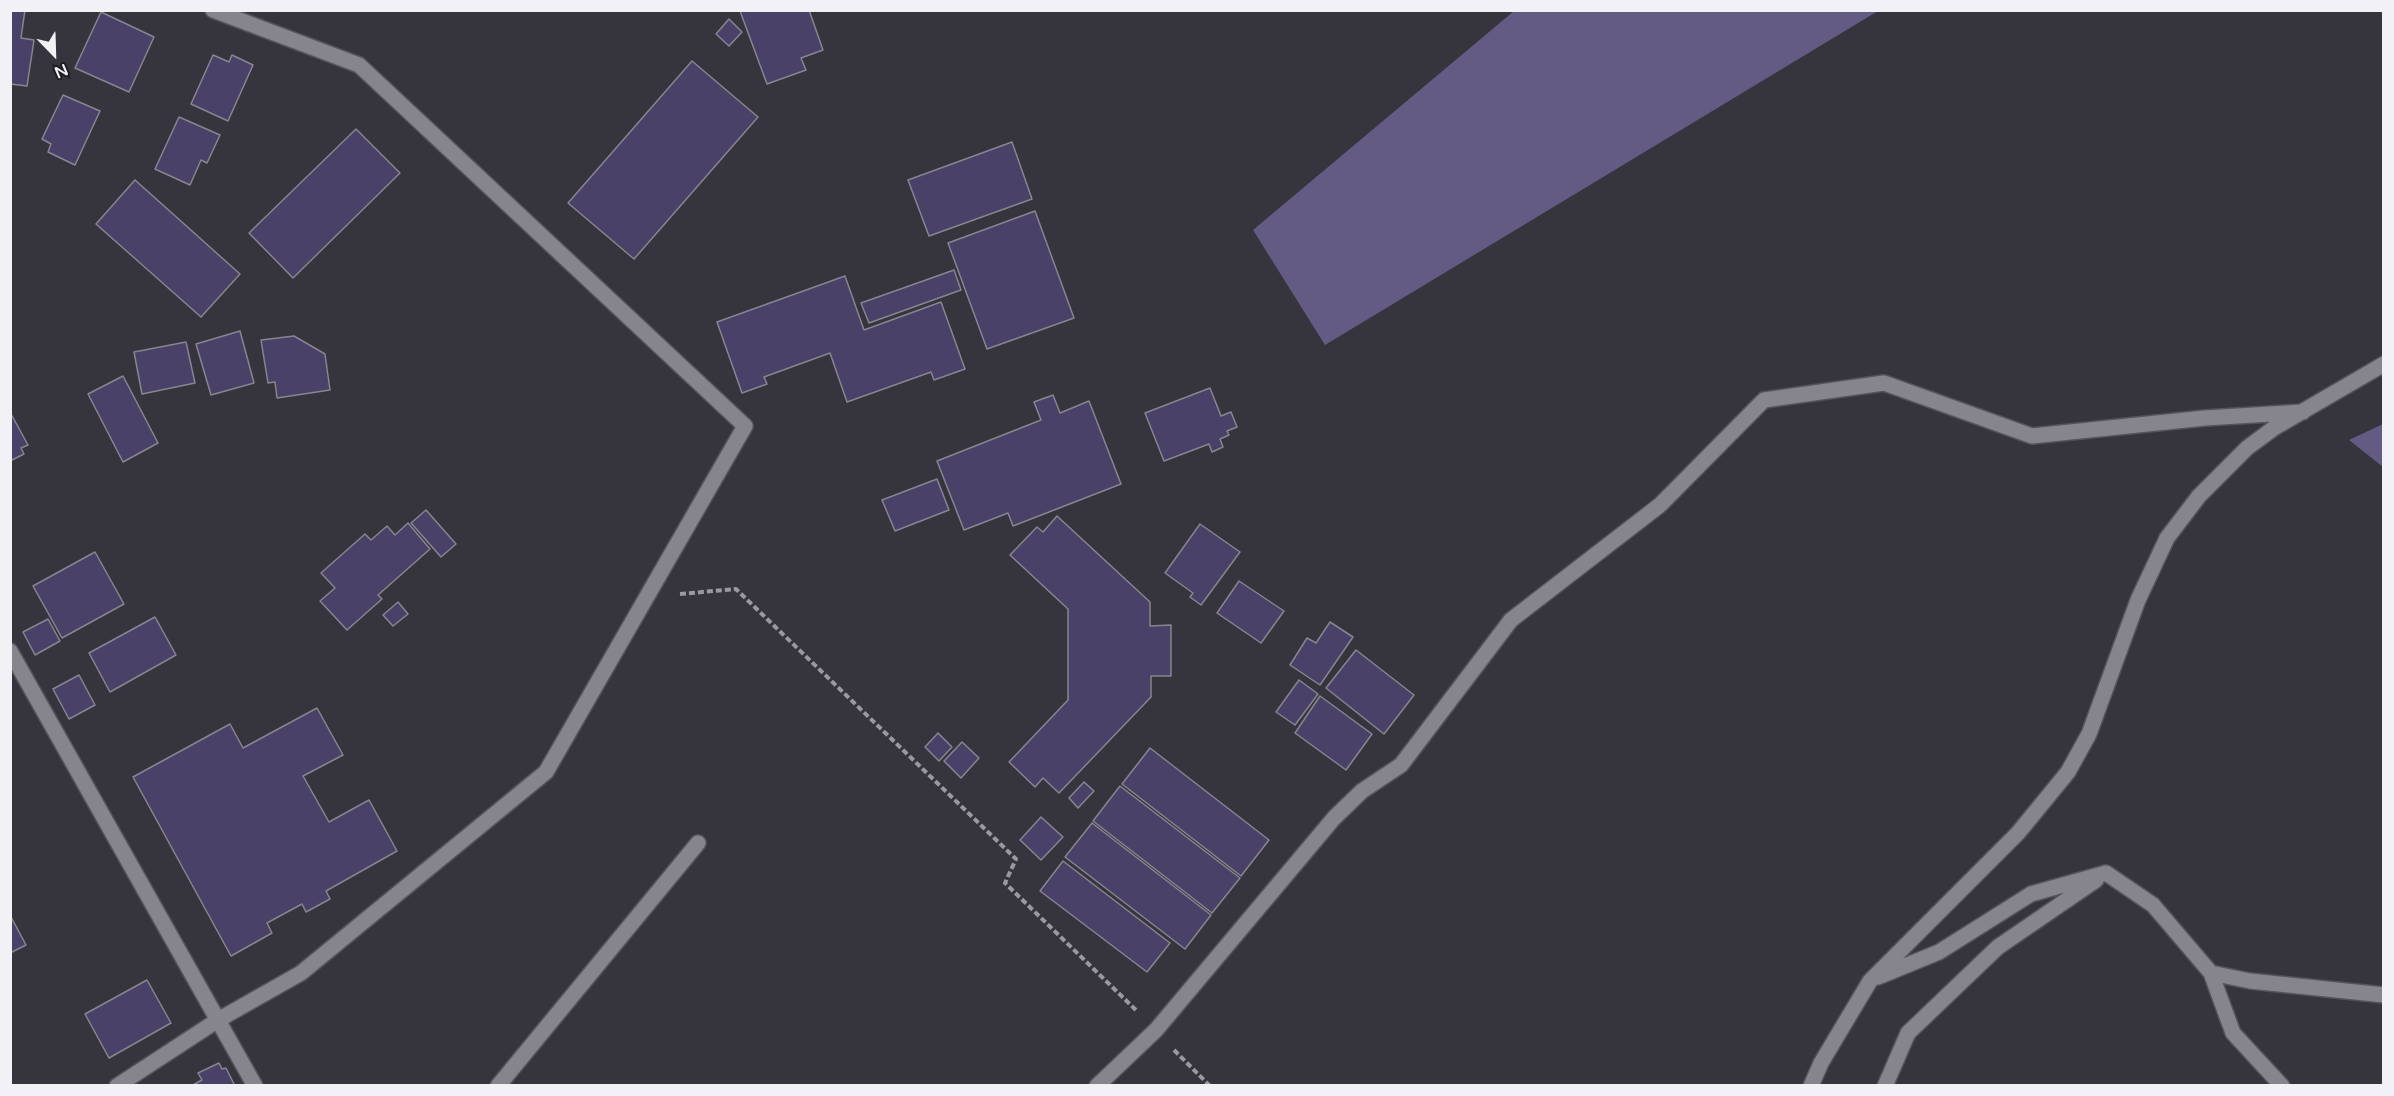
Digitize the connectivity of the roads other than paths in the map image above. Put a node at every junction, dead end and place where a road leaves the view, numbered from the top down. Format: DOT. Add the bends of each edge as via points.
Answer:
graph roads {
  1 [pos="213,10"];
  2 [pos="2384,364"];
  3 [pos="2302,412"];
  4 [pos="10,651"];
  5 [pos="698,843"];
  6 [pos="2106,873"];
  7 [pos="2211,973"];
  8 [pos="1870,981"];
  9 [pos="2384,995"];
  10 [pos="218,1020"];
  11 [pos="117,1086"];
  12 [pos="255,1086"];
  13 [pos="498,1086"];
  14 [pos="1097,1086"];
  15 [pos="1811,1086"];
  16 [pos="1885,1086"];
  17 [pos="2282,1086"];
  1 -- 10 [label="street" via="359,65 745,426 546,772 301,973"];
  2 -- 3 [label="street"];
  3 -- 8 [label="street" via="2247,448 2199,496 2167,538 2138,600 2089,734 2068,772 2018,833"];
  3 -- 14 [label="street" via="2032,436 1884,383 1764,400 1660,506 1511,620 1401,765 1362,791 1334,818 1156,1030"];
  4 -- 10 [label="street"];
  5 -- 13 [label="street"];
  6 -- 7 [label="street" via="2153,905"];
  6 -- 8 [label="street" via="2031,894 1939,952"];
  6 -- 16 [label="street" via="1998,947 1908,1033"];
  7 -- 9 [label="street" via="2250,981"];
  7 -- 17 [label="street" via="2233,1034"];
  8 -- 15 [label="street"];
  10 -- 11 [label="street"];
  10 -- 12 [label="street"];
}
